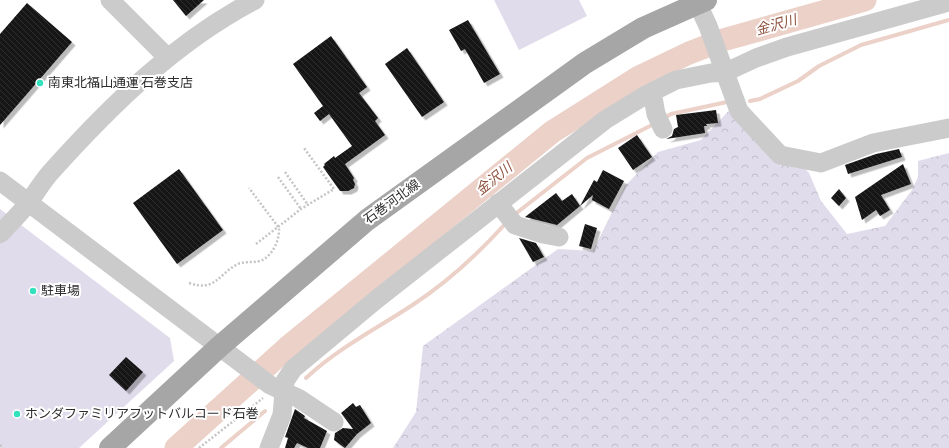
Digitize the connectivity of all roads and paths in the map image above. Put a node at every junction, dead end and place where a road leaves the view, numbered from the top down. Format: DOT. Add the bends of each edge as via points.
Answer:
graph roads {
  1 [pos="110,0"];
  2 [pos="256,0"];
  3 [pos="700,1"];
  4 [pos="949,2"];
  5 [pos="167,57"];
  6 [pos="724,68"];
  7 [pos="652,92"];
  8 [pos="949,128"];
  9 [pos="663,129"];
  10 [pos="304,148"];
  11 [pos="285,172"];
  12 [pos="278,177"];
  13 [pos="0,181"];
  14 [pos="249,188"];
  15 [pos="28,203"];
  16 [pos="308,205"];
  17 [pos="301,210"];
  18 [pos="506,213"];
  19 [pos="279,228"];
  20 [pos="0,234"];
  21 [pos="559,237"];
  22 [pos="256,244"];
  23 [pos="189,284"];
  24 [pos="219,347"];
  25 [pos="277,389"];
  26 [pos="334,422"];
  27 [pos="0,445"];
  28 [pos="3,448"];
  29 [pos="110,448"];
  30 [pos="199,448"];
  31 [pos="269,448"];
  1 -- 5 [label="street"];
  2 -- 5 [label="street" via="219,21"];
  3 -- 6 [label="street"];
  3 -- 24 [label="main road, 石巻河北線" via="643,28 572,72 367,220"];
  4 -- 6 [label="street" via="786,47"];
  5 -- 15 [label="street" via="94,126 49,175"];
  6 -- 7 [label="street" via="676,80"];
  6 -- 8 [label="street" via="739,111 780,155 821,163 873,143"];
  7 -- 9 [label="street" via="656,114"];
  7 -- 18 [label="street" via="605,120 572,154"];
  10 -- 16 [label="path" via="334,189"];
  11 -- 16 [label="path"];
  12 -- 17 [label="path"];
  13 -- 15 [label="street"];
  14 -- 19 [label="path"];
  15 -- 20 [label="street"];
  15 -- 24 [label="street"];
  16 -- 17 [label="path"];
  17 -- 19 [label="path"];
  18 -- 21 [label="street" via="543,234"];
  18 -- 25 [label="street" via="377,299 299,364"];
  19 -- 22 [label="path"];
  19 -- 23 [label="path" via="276,243 260,261 239,263 208,285 201,287"];
  24 -- 25 [label="street"];
  24 -- 29 [label="main road, 石巻河北線"];
  25 -- 26 [label="street" via="298,398"];
  25 -- 30 [label="path" via="256,402"];
  25 -- 31 [label="street" via="282,415"];
  27 -- 28 [label="path"];
}
